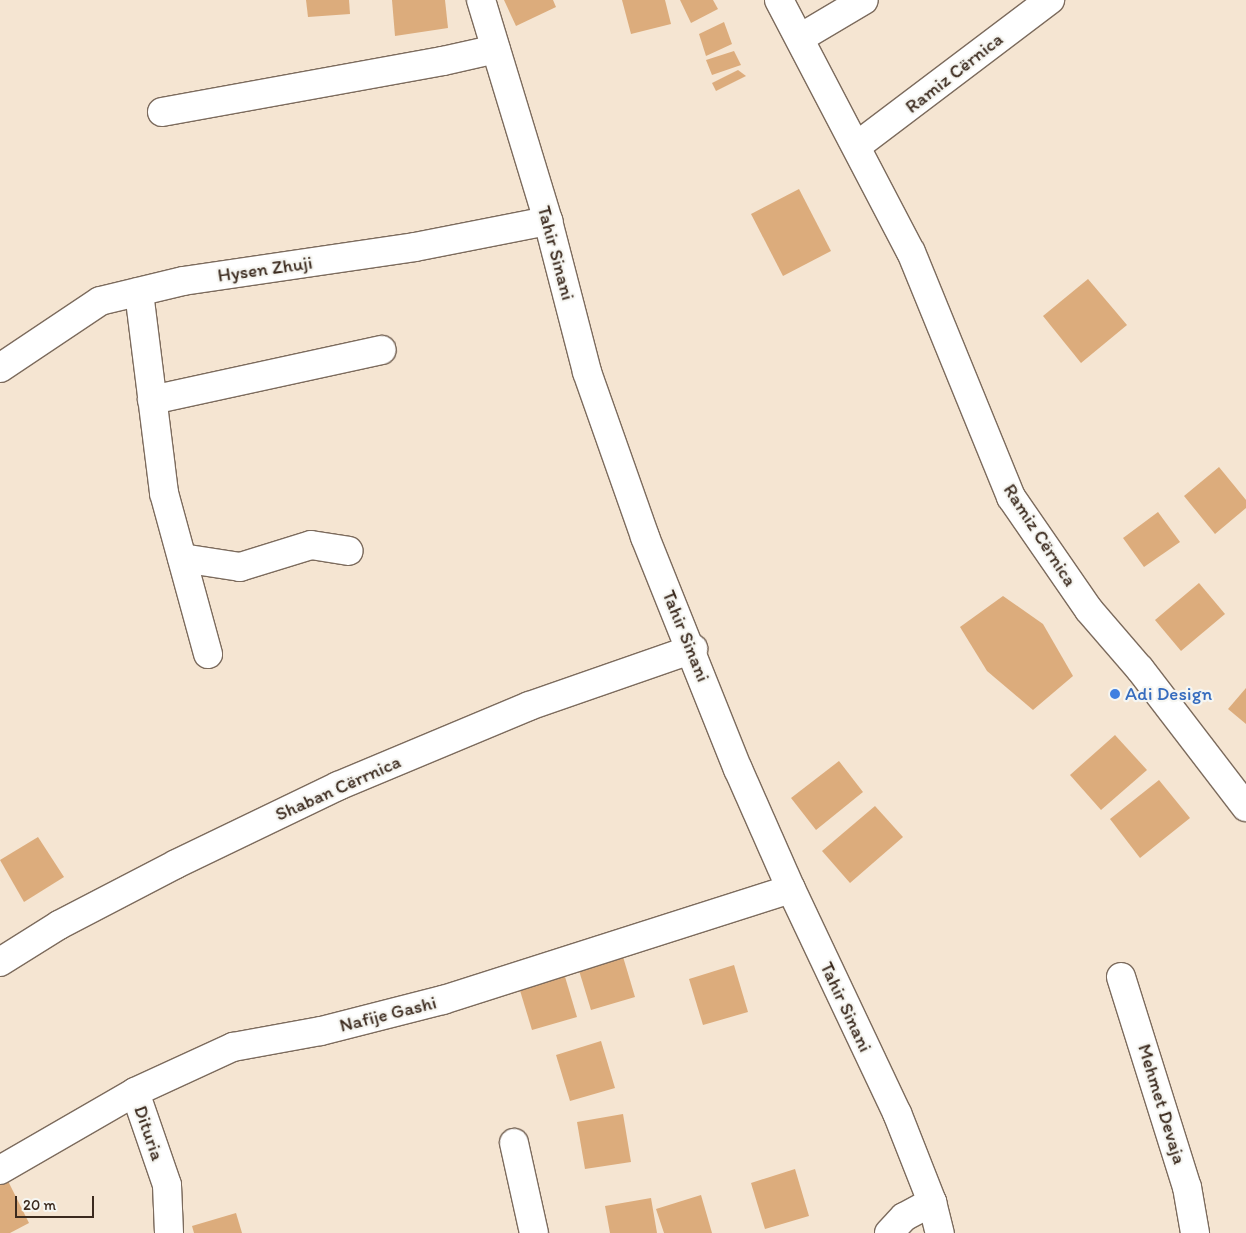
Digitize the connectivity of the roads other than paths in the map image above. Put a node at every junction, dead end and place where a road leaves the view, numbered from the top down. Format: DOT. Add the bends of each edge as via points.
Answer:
graph roads {
  1 [pos="481,0"];
  2 [pos="779,0"];
  3 [pos="864,0"];
  4 [pos="1050,0"];
  5 [pos="800,38"];
  6 [pos="496,49"];
  7 [pos="162,112"];
  8 [pos="858,146"];
  9 [pos="548,221"];
  10 [pos="139,292"];
  11 [pos="382,350"];
  12 [pos="0,368"];
  13 [pos="152,400"];
  14 [pos="349,551"];
  15 [pos="182,558"];
  16 [pos="692,649"];
  17 [pos="208,654"];
  18 [pos="1246,807"];
  19 [pos="791,889"];
  20 [pos="0,962"];
  21 [pos="1121,977"];
  22 [pos="136,1092"];
  23 [pos="514,1143"];
  24 [pos="0,1170"];
  25 [pos="932,1202"];
  26 [pos="169,1233"];
  27 [pos="534,1233"];
  28 [pos="889,1233"];
  29 [pos="940,1233"];
  30 [pos="1195,1233"];
  1 -- 6 [label="street, Tahir Sinani"];
  2 -- 5 [label="street, Ramiz Cërnica"];
  3 -- 5 [label="street"];
  4 -- 8 [label="street, Ramiz Cërnica"];
  5 -- 8 [label="street, Ramiz Cërnica"];
  6 -- 7 [label="street" via="444,62"];
  6 -- 9 [label="street, Tahir Sinani"];
  8 -- 18 [label="street, Ramiz Cërnica" via="911,252 1011,497 1090,610 1140,669"];
  9 -- 10 [label="street, Hysen Zhuji" via="415,247 183,281"];
  9 -- 16 [label="street, Tahir Sinani" via="587,372 645,537"];
  10 -- 12 [label="street, Hysen Zhuji" via="100,301"];
  10 -- 13 [label="street"];
  11 -- 13 [label="street"];
  13 -- 15 [label="street" via="164,493"];
  14 -- 15 [label="street" via="311,545 240,567"];
  15 -- 17 [label="street"];
  16 -- 19 [label="street, Tahir Sinani" via="738,769"];
  16 -- 20 [label="street, Shaban Cërrnica" via="529,706 338,786 126,890 59,925"];
  19 -- 22 [label="street, Nafije Gashi" via="443,1000 321,1031 234,1047"];
  19 -- 25 [label="street, Tahir Sinani" via="897,1113"];
  21 -- 30 [label="street, Mehmet Devaja" via="1188,1187"];
  22 -- 24 [label="street, Nafije Gashi"];
  22 -- 26 [label="street, Dituria" via="167,1185"];
  23 -- 27 [label="street"];
  25 -- 28 [label="street" via="904,1217"];
  25 -- 29 [label="street, Tahir Sinani"];
}
